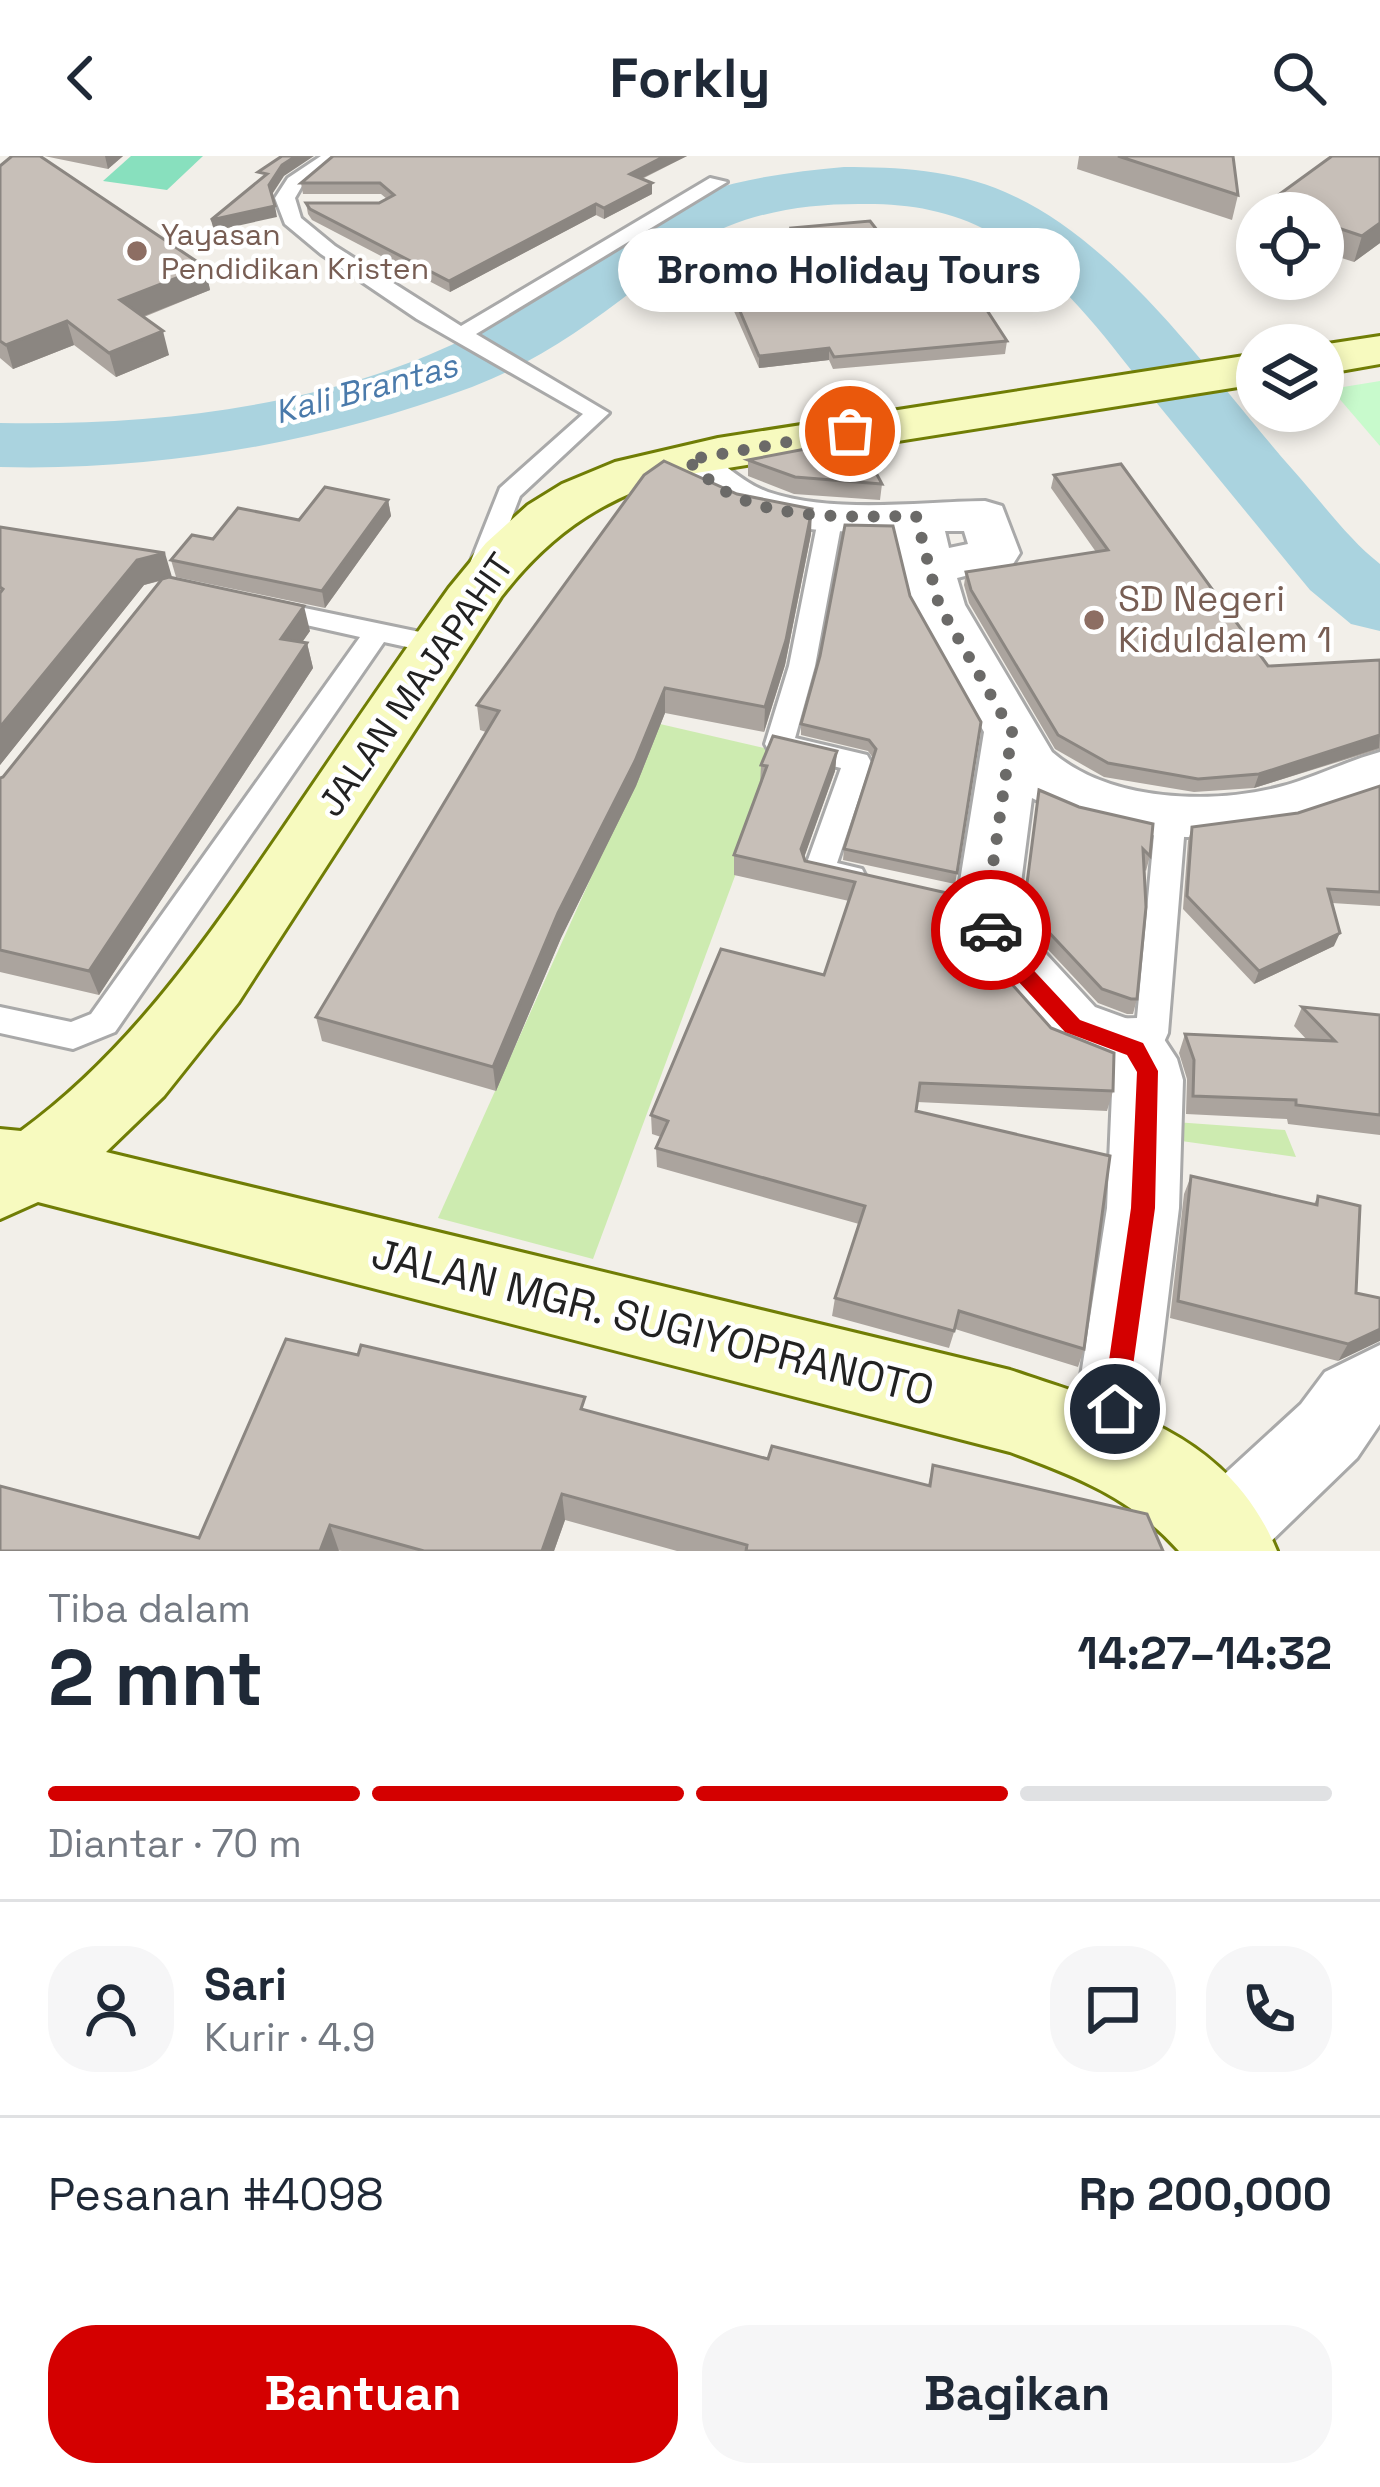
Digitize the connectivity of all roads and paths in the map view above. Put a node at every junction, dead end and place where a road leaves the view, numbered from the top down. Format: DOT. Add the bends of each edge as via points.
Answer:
graph roads {
  1 [pos="334,156"];
  2 [pos="717,182"];
  3 [pos="286,204"];
  4 [pos="318,204"];
  5 [pos="468,337"];
  6 [pos="1380,350"];
  7 [pos="1344,356"];
  8 [pos="1236,372"];
  9 [pos="687,460"];
  10 [pos="831,515"];
  11 [pos="243,603"];
  12 [pos="454,623"];
  13 [pos="377,632"];
  14 [pos="1012,732"];
  15 [pos="1380,772"];
  16 [pos="1172,813"];
  17 [pos="882,884"];
  18 [pos="1066,1018"];
  19 [pos="0,1020"];
  20 [pos="11,1170"];
  21 [pos="1380,1381"];
  22 [pos="1110,1447"];
  23 [pos="1227,1541"];
  1 -- 3 [label="lane" via="296,182"];
  2 -- 5 [label="lane"];
  3 -- 4 [label="lane"];
  3 -- 5 [label="lane" via="292,220 328,250"];
  5 -- 12 [label="lane" via="598,413 509,493"];
  6 -- 7 [label="street"];
  8 -- 9 [label="street, JALAN MAJAPAHIT"];
  9 -- 10 [label="street" via="746,500"];
  9 -- 12 [label="street, JALAN MAJAPAHIT" via="625,476 544,518 510,546"];
  10 -- 14 [label="street" via="922,543 939,605"];
  10 -- 17 [label="lane" via="779,744 856,761 819,871"];
  11 -- 13 [label="lane"];
  12 -- 13 [label="lane"];
  12 -- 20 [label="street, JALAN MAJAPAHIT" via="165,1048 108,1108"];
  13 -- 19 [label="lane" via="103,1023 73,1036"];
  14 -- 16 [label="street" via="1051,787"];
  14 -- 18 [label="street" via="977,904 992,937"];
  15 -- 16 [label="street" via="1292,805"];
  16 -- 18 [label="lane" via="1152,1033"];
  18 -- 22 [label="street" via="1135,1049 1150,1080 1143,1208"];
  20 -- 22 [label="street, JALAN MGR. SUGIYOPRANOTO" via="1010,1411"];
  21 -- 23 [label="street" via="1352,1398"];
  22 -- 23 [label="street, JALAN MGR. SUGIYOPRANOTO" via="1202,1504"];
}
